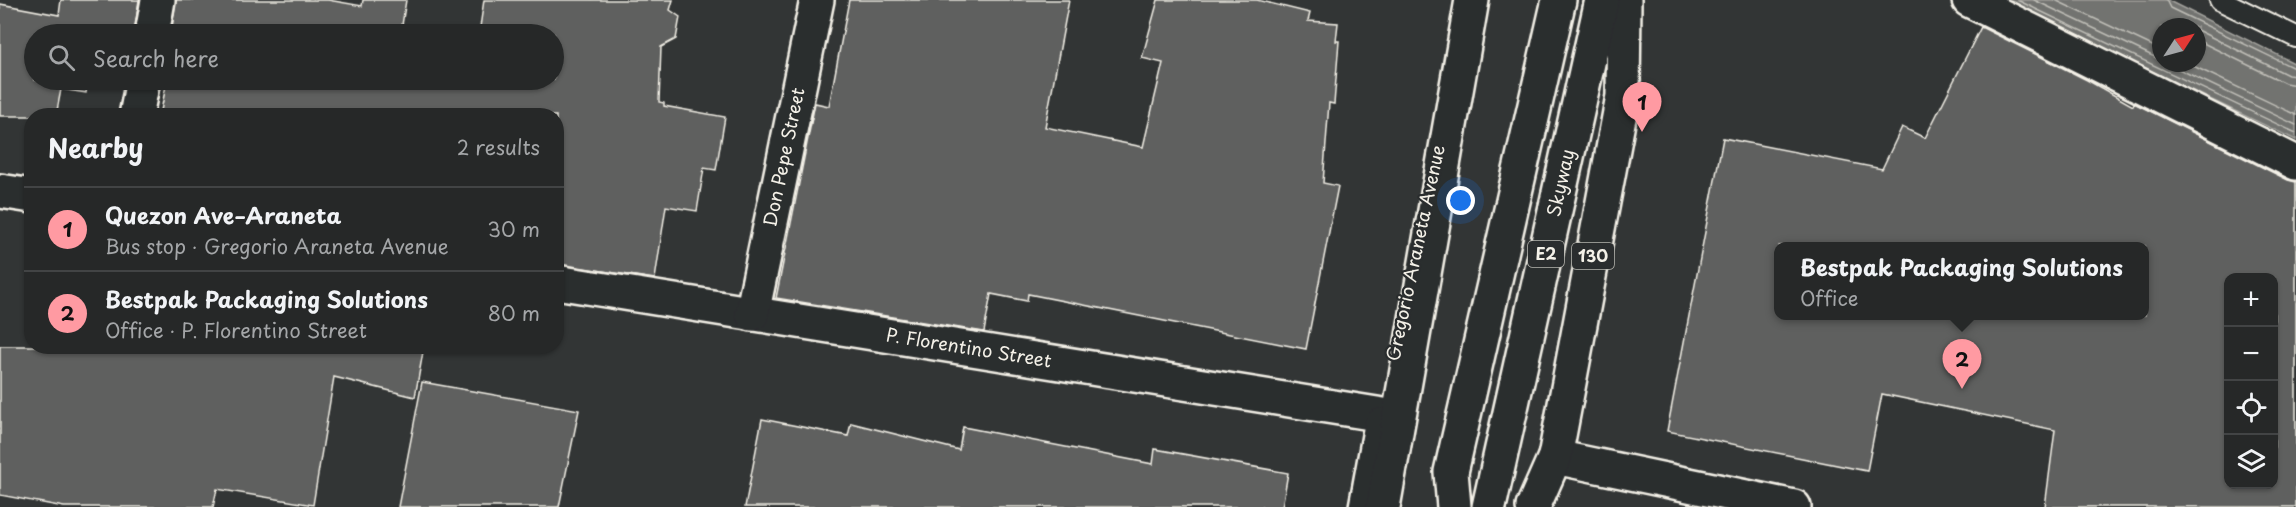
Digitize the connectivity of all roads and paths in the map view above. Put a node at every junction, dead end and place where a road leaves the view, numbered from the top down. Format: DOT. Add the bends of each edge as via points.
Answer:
graph roads {
  1 [pos="158,0"];
  2 [pos="817,0"];
  3 [pos="1470,0"];
  4 [pos="1558,0"];
  5 [pos="1591,0"];
  6 [pos="1602,0"];
  7 [pos="1624,0"];
  8 [pos="1970,0"];
  9 [pos="2220,0"];
  10 [pos="154,24"];
  11 [pos="2296,37"];
  12 [pos="141,90"];
  13 [pos="138,108"];
  14 [pos="2296,163"];
  15 [pos="0,191"];
  16 [pos="24,195"];
  17 [pos="564,283"];
  18 [pos="752,314"];
  19 [pos="1383,415"];
  20 [pos="1555,457"];
  21 [pos="1366,507"];
  22 [pos="1383,507"];
  23 [pos="1454,507"];
  24 [pos="1484,507"];
  25 [pos="1489,507"];
  26 [pos="1533,507"];
  27 [pos="1794,507"];
  1 -- 10 [label="main road"];
  2 -- 18 [label="main road, Don Pepe Street"];
  3 -- 19 [label="main road, Gregorio Araneta Avenue"];
  3 -- 22 [label="main road"];
  4 -- 23 [label="main road" via="1451,472"];
  5 -- 24 [label="main road" via="1492,435"];
  6 -- 25 [label="main road, Skyway / E2"];
  7 -- 20 [label="main road, 130" via="1623,96"];
  8 -- 14 [label="main road"];
  9 -- 11 [label="lane"];
  12 -- 13 [label="main road"];
  15 -- 16 [label="main road"];
  17 -- 18 [label="main road, P. Florentino Street"];
  18 -- 19 [label="main road, P. Florentino Street"];
  19 -- 21 [label="main road, Gregorio Araneta Avenue"];
  20 -- 26 [label="main road, 130"];
  20 -- 27 [label="main road"];
}
